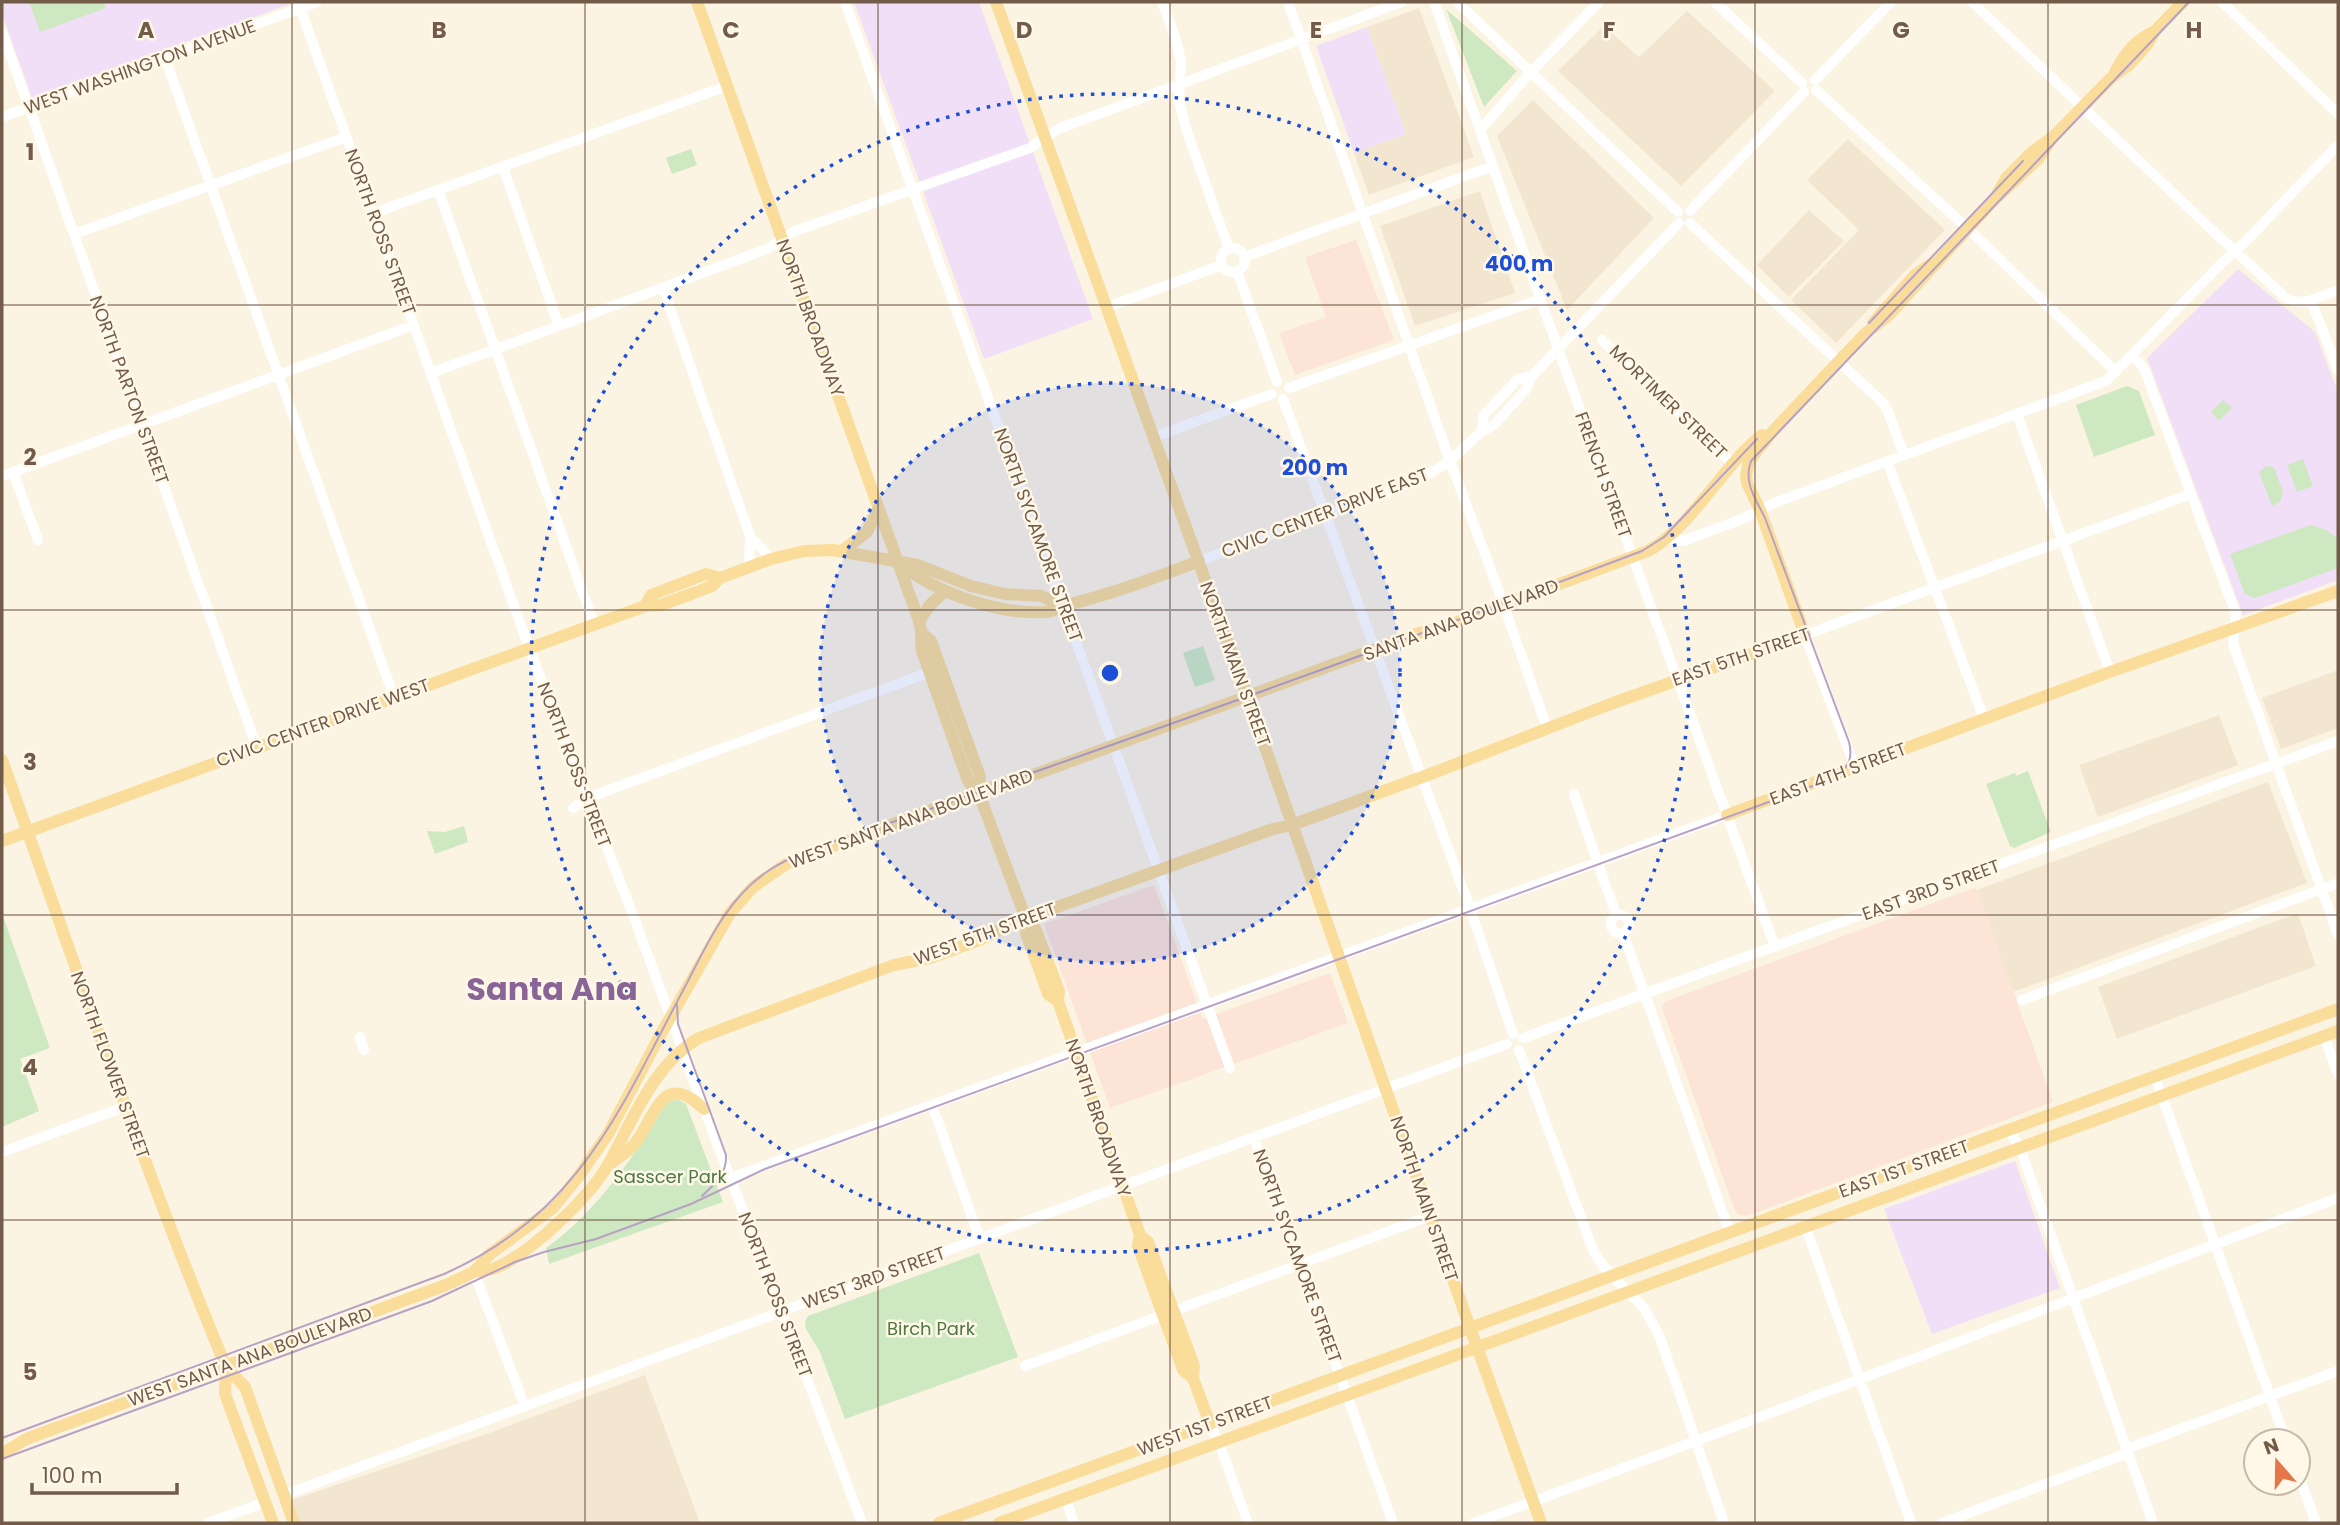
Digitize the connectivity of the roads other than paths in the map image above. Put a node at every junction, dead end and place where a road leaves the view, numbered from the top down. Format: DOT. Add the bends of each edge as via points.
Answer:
graph roads {
  1 [pos="317,2"];
  2 [pos="697,2"];
  3 [pos="845,2"];
  4 [pos="997,2"];
  5 [pos="1162,2"];
  6 [pos="1287,2"];
  7 [pos="1402,2"];
  8 [pos="1434,2"];
  9 [pos="1457,2"];
  10 [pos="1599,2"];
  11 [pos="1715,2"];
  12 [pos="1891,2"];
  13 [pos="1972,2"];
  14 [pos="2183,2"];
  15 [pos="2222,2"];
  16 [pos="299,5"];
  17 [pos="2,32"];
  18 [pos="1301,39"];
  19 [pos="165,58"];
  20 [pos="1531,72"];
  21 [pos="1181,83"];
  22 [pos="1816,85"];
  23 [pos="727,86"];
  24 [pos="1803,88"];
  25 [pos="2084,106"];
  26 [pos="29,108"];
  27 [pos="2338,114"];
  28 [pos="2,117"];
  29 [pos="1480,130"];
  30 [pos="346,137"];
  31 [pos="1044,138"];
  32 [pos="2338,145"];
  33 [pos="1493,166"];
  34 [pos="503,167"];
  35 [pos="211,185"];
  36 [pos="912,189"];
  37 [pos="438,190"];
  38 [pos="1690,211"];
  39 [pos="1678,212"];
  40 [pos="374,213"];
  41 [pos="1363,214"];
  42 [pos="1684,223"];
  43 [pos="1967,229"];
  44 [pos="74,234"];
  45 [pos="782,240"];
  46 [pos="1229,249"];
  47 [pos="2235,251"];
  48 [pos="1244,257"];
  49 [pos="1222,265"];
  50 [pos="1237,271"];
  51 [pos="663,288"];
  52 [pos="2338,290"];
  53 [pos="1541,299"];
  54 [pos="2311,300"];
  55 [pos="1105,307"];
  56 [pos="414,325"];
  57 [pos="559,326"];
  58 [pos="1602,340"];
  59 [pos="1409,346"];
  60 [pos="496,349"];
  61 [pos="1558,349"];
  62 [pos="2132,357"];
  63 [pos="1838,362"];
  64 [pos="2338,370"];
  65 [pos="2116,372"];
  66 [pos="431,373"];
  67 [pos="280,374"];
  68 [pos="1277,382"];
  69 [pos="1289,388"];
  70 [pos="1272,394"];
  71 [pos="1283,399"];
  72 [pos="2017,414"];
  73 [pos="142,425"];
  74 [pos="1774,430"];
  75 [pos="1153,437"];
  76 [pos="1904,455"];
  77 [pos="1450,461"];
  78 [pos="1887,461"];
  79 [pos="1733,464"];
  80 [pos="13,472"];
  81 [pos="2,476"];
  82 [pos="2191,494"];
  83 [pos="879,510"];
  84 [pos="1760,510"];
  85 [pos="1326,514"];
  86 [pos="750,536"];
  87 [pos="1668,538"];
  88 [pos="38,540"];
  89 [pos="2063,542"];
  90 [pos="842,550"];
  91 [pos="1632,557"];
  92 [pos="771,559"];
  93 [pos="1199,561"];
  94 [pos="898,563"];
  95 [pos="749,567"];
  96 [pos="1934,588"];
  97 [pos="946,591"];
  98 [pos="2338,591"];
  99 [pos="1504,604"];
  100 [pos="1064,606"];
  101 [pos="594,624"];
  102 [pos="921,627"];
  103 [pos="2234,629"];
  104 [pos="1805,635"];
  105 [pos="529,648"];
  106 [pos="1375,650"];
  107 [pos="930,672"];
  108 [pos="2110,672"];
  109 [pos="1677,680"];
  110 [pos="1289,681"];
  111 [pos="1247,696"];
  112 [pos="394,697"];
  113 [pos="1984,719"];
  114 [pos="1548,728"];
  115 [pos="2338,741"];
  116 [pos="1113,746"];
  117 [pos="257,748"];
  118 [pos="2,760"];
  119 [pos="2275,764"];
  120 [pos="1855,767"];
  121 [pos="1421,778"];
  122 [pos="979,794"];
  123 [pos="1574,794"];
  124 [pos="587,798"];
  125 [pos="573,808"];
  126 [pos="1727,815"];
  127 [pos="1292,825"];
  128 [pos="27,832"];
  129 [pos="2,841"];
  130 [pos="1598,863"];
  131 [pos="1158,870"];
  132 [pos="2338,883"];
  133 [pos="2321,889"];
  134 [pos="1470,909"];
  135 [pos="1026,919"];
  136 [pos="2338,935"];
  137 [pos="1775,947"];
  138 [pos="1338,957"];
  139 [pos="1645,994"];
  140 [pos="2022,1000"];
  141 [pos="1207,1004"];
  142 [pos="2338,1009"];
  143 [pos="671,1017"];
  144 [pos="2338,1031"];
  145 [pos="1518,1036"];
  146 [pos="2325,1036"];
  147 [pos="360,1037"];
  148 [pos="1507,1044"];
  149 [pos="682,1049"];
  150 [pos="364,1050"];
  151 [pos="1519,1051"];
  152 [pos="1075,1052"];
  153 [pos="1230,1068"];
  154 [pos="2338,1074"];
  155 [pos="2155,1077"];
  156 [pos="1385,1089"];
  157 [pos="2162,1096"];
  158 [pos="932,1105"];
  159 [pos="124,1107"];
  160 [pos="704,1109"];
  161 [pos="2009,1130"];
  162 [pos="1254,1137"];
  163 [pos="2020,1149"];
  164 [pos="2,1152"];
  165 [pos="608,1165"];
  166 [pos="731,1178"];
  167 [pos="1122,1186"];
  168 [pos="2338,1198"];
  169 [pos="1430,1216"];
  170 [pos="1806,1228"];
  171 [pos="1730,1233"];
  172 [pos="980,1239"];
  173 [pos="2215,1244"];
  174 [pos="1301,1266"];
  175 [pos="474,1272"];
  176 [pos="1613,1276"];
  177 [pos="1629,1293"];
  178 [pos="2071,1298"];
  179 [pos="781,1312"];
  180 [pos="1168,1314"];
  181 [pos="1470,1328"];
  182 [pos="1477,1348"];
  183 [pos="1025,1366"];
  184 [pos="226,1367"];
  185 [pos="2338,1371"];
  186 [pos="1341,1376"];
  187 [pos="1860,1380"];
  188 [pos="1347,1394"];
  189 [pos="2270,1397"];
  190 [pos="525,1407"];
  191 [pos="1210,1424"];
  192 [pos="2281,1427"];
  193 [pos="26,1439"];
  194 [pos="1695,1441"];
  195 [pos="2,1443"];
  196 [pos="1219,1443"];
  197 [pos="2127,1451"];
  198 [pos="2,1454"];
  199 [pos="284,1495"];
  200 [pos="2307,1497"];
  201 [pos="1066,1499"];
  202 [pos="1533,1501"];
  203 [pos="265,1502"];
  204 [pos="208,1523"];
  205 [pos="273,1523"];
  206 [pos="294,1523"];
  207 [pos="862,1523"];
  208 [pos="939,1523"];
  209 [pos="999,1523"];
  210 [pos="1074,1523"];
  211 [pos="1248,1523"];
  212 [pos="1393,1523"];
  213 [pos="1474,1523"];
  214 [pos="1541,1523"];
  215 [pos="1724,1523"];
  216 [pos="1911,1523"];
  217 [pos="1941,1523"];
  218 [pos="2153,1523"];
  219 [pos="2316,1523"];
  1 -- 16 [label="street, WEST WASHINGTON AVENUE"];
  2 -- 23 [label="main road, NORTH BROADWAY"];
  3 -- 36 [label="street, NORTH SYCAMORE STREET"];
  4 -- 31 [label="main road, NORTH MAIN STREET"];
  5 -- 21 [label="street" via="1181,61"];
  6 -- 18 [label="street"];
  7 -- 18 [label="street"];
  8 -- 29 [label="street, FRENCH STREET"];
  9 -- 20 [label="street"];
  10 -- 20 [label="street"];
  11 -- 24 [label="street"];
  12 -- 22 [label="street"];
  13 -- 25 [label="street"];
  14 -- 25 [label="main road" via="2155,31 2140,38"];
  15 -- 27 [label="street"];
  16 -- 19 [label="street, WEST WASHINGTON AVENUE"];
  16 -- 30 [label="street, NORTH ROSS STREET"];
  17 -- 26 [label="street, NORTH PARTON STREET"];
  18 -- 21 [label="street"];
  18 -- 41 [label="street"];
  19 -- 26 [label="street, WEST WASHINGTON AVENUE"];
  19 -- 35 [label="street"];
  20 -- 29 [label="street"];
  20 -- 39 [label="street"];
  21 -- 31 [label="street"];
  21 -- 46 [label="street" via="1179,100 1186,129"];
  22 -- 24 [label="street" via="1806,79"];
  22 -- 43 [label="street"];
  23 -- 34 [label="street"];
  23 -- 45 [label="main road, NORTH BROADWAY"];
  24 -- 38 [label="street"];
  25 -- 43 [label="main road" via="2032,166"];
  25 -- 47 [label="street"];
  26 -- 28 [label="street, WEST WASHINGTON AVENUE"];
  26 -- 44 [label="street, NORTH PARTON STREET"];
  29 -- 33 [label="street, FRENCH STREET"];
  30 -- 35 [label="street"];
  30 -- 40 [label="street, NORTH ROSS STREET"];
  31 -- 36 [label="street" via="1030,148"];
  31 -- 55 [label="main road, NORTH MAIN STREET"];
  32 -- 47 [label="street"];
  33 -- 41 [label="street"];
  33 -- 53 [label="street, FRENCH STREET"];
  34 -- 37 [label="street"];
  34 -- 57 [label="street"];
  35 -- 44 [label="street"];
  35 -- 67 [label="street"];
  36 -- 45 [label="street" via="795,230"];
  36 -- 100 [label="street, NORTH SYCAMORE STREET"];
  37 -- 40 [label="street"];
  37 -- 60 [label="street"];
  38 -- 39 [label="street"];
  38 -- 42 [label="street" via="1692,217"];
  39 -- 42 [label="street" via="1676,218"];
  40 -- 56 [label="street, NORTH ROSS STREET"];
  41 -- 48 [label="street"];
  41 -- 59 [label="street"];
  42 -- 61 [label="street, CIVIC CENTER DRIVE EAST"];
  42 -- 63 [label="street"];
  43 -- 63 [label="main road" via="1940,258 1915,275"];
  43 -- 65 [label="street"];
  44 -- 73 [label="street, NORTH PARTON STREET"];
  45 -- 51 [label="street" via="767,250"];
  45 -- 83 [label="main road, NORTH BROADWAY"];
  46 -- 48 [label="street" via="1240,250"];
  46 -- 49 [label="street"];
  47 -- 54 [label="street" via="2286,298 2297,303"];
  47 -- 62 [label="street"];
  48 -- 50 [label="street" via="1243,267"];
  49 -- 50 [label="street"];
  49 -- 55 [label="street"];
  50 -- 68 [label="street"];
  51 -- 57 [label="street"];
  51 -- 86 [label="street"];
  52 -- 54 [label="street"];
  53 -- 59 [label="street"];
  53 -- 61 [label="street, FRENCH STREET"];
  54 -- 64 [label="street"];
  55 -- 75 [label="main road, NORTH MAIN STREET"];
  56 -- 66 [label="street, NORTH ROSS STREET"];
  56 -- 67 [label="street"];
  57 -- 60 [label="street"];
  58 -- 79 [label="street, MORTIMER STREET"];
  59 -- 69 [label="street"];
  59 -- 77 [label="street"];
  60 -- 66 [label="street"];
  60 -- 101 [label="street"];
  61 -- 77 [label="street, CIVIC CENTER DRIVE EAST" via="1494,425"];
  61 -- 91 [label="street, FRENCH STREET"];
  62 -- 65 [label="street"];
  62 -- 82 [label="street" via="2145,371"];
  63 -- 74 [label="main road"];
  63 -- 76 [label="street" via="1887,410"];
  65 -- 72 [label="street" via="2104,382"];
  66 -- 105 [label="street, NORTH ROSS STREET"];
  67 -- 73 [label="street"];
  67 -- 112 [label="street"];
  68 -- 69 [label="street"];
  68 -- 70 [label="street"];
  69 -- 71 [label="street"];
  70 -- 71 [label="street"];
  70 -- 75 [label="street"];
  71 -- 85 [label="street"];
  72 -- 76 [label="street"];
  72 -- 89 [label="street"];
  73 -- 80 [label="street"];
  73 -- 117 [label="street, NORTH PARTON STREET"];
  74 -- 79 [label="main road" via="1760,436"];
  74 -- 84 [label="main road, MORTIMER STREET" via="1749,461 1746,476"];
  75 -- 93 [label="main road, NORTH MAIN STREET"];
  76 -- 78 [label="street"];
  77 -- 85 [label="street, CIVIC CENTER DRIVE EAST" via="1396,489"];
  77 -- 99 [label="street"];
  78 -- 84 [label="street"];
  78 -- 96 [label="street"];
  79 -- 87 [label="main road"];
  80 -- 81 [label="street"];
  80 -- 88 [label="street"];
  82 -- 89 [label="street, EAST 5TH STREET"];
  82 -- 103 [label="street" via="2236,614"];
  83 -- 90 [label="main road" via="866,533"];
  83 -- 94 [label="main road, NORTH BROADWAY"];
  84 -- 87 [label="street" via="1683,541"];
  84 -- 104 [label="main road, MORTIMER STREET"];
  85 -- 93 [label="street, CIVIC CENTER DRIVE EAST"];
  85 -- 106 [label="street"];
  86 -- 92 [label="street"];
  86 -- 95 [label="street"];
  87 -- 91 [label="main road, SANTA ANA BOULEVARD"];
  89 -- 96 [label="street, EAST 5TH STREET"];
  89 -- 108 [label="street"];
  90 -- 92 [label="main road, CIVIC CENTER DRIVE WEST" via="804,551"];
  90 -- 94 [label="main road, CIVIC CENTER DRIVE WEST"];
  91 -- 99 [label="main road, SANTA ANA BOULEVARD"];
  91 -- 109 [label="street, FRENCH STREET"];
  92 -- 95 [label="main road, CIVIC CENTER DRIVE WEST"];
  93 -- 100 [label="main road, CIVIC CENTER DRIVE WEST" via="1103,597"];
  93 -- 111 [label="main road, NORTH MAIN STREET"];
  94 -- 97 [label="main road, CIVIC CENTER DRIVE WEST"];
  94 -- 100 [label="main road, CIVIC CENTER DRIVE WEST" via="918,565 971,586 1041,596"];
  94 -- 102 [label="main road, NORTH BROADWAY"];
  95 -- 101 [label="main road, CIVIC CENTER DRIVE WEST" via="661,605 648,600"];
  96 -- 104 [label="street, EAST 5TH STREET"];
  96 -- 113 [label="street"];
  97 -- 100 [label="main road, CIVIC CENTER DRIVE WEST" via="1008,609 1048,613"];
  97 -- 102 [label="main road" via="930,605"];
  98 -- 103 [label="main road, EAST 4TH STREET"];
  99 -- 106 [label="main road, SANTA ANA BOULEVARD"];
  99 -- 114 [label="street"];
  100 -- 116 [label="street, NORTH SYCAMORE STREET"];
  101 -- 105 [label="main road, CIVIC CENTER DRIVE WEST"];
  102 -- 107 [label="main road, NORTH BROADWAY" via="920,643"];
  102 -- 122 [label="main road, NORTH BROADWAY" via="931,641 980,777"];
  103 -- 108 [label="main road, EAST 4TH STREET"];
  103 -- 119 [label="street" via="2233,644"];
  104 -- 109 [label="main road, EAST 5TH STREET"];
  104 -- 120 [label="street, MORTIMER STREET"];
  105 -- 112 [label="main road, CIVIC CENTER DRIVE WEST"];
  105 -- 124 [label="street, NORTH ROSS STREET"];
  106 -- 110 [label="main road, SANTA ANA BOULEVARD"];
  106 -- 121 [label="street"];
  107 -- 122 [label="main road, NORTH BROADWAY" via="968,781"];
  107 -- 124 [label="street"];
  108 -- 113 [label="main road, EAST 4TH STREET"];
  109 -- 114 [label="main road, EAST 5TH STREET"];
  109 -- 126 [label="street, FRENCH STREET"];
  110 -- 111 [label="main road, WEST SANTA ANA BOULEVARD"];
  111 -- 116 [label="main road, WEST SANTA ANA BOULEVARD"];
  111 -- 127 [label="main road, NORTH MAIN STREET"];
  112 -- 117 [label="main road, CIVIC CENTER DRIVE WEST"];
  113 -- 120 [label="main road, EAST 4TH STREET"];
  114 -- 121 [label="main road, EAST 5TH STREET"];
  115 -- 119 [label="street, EAST 3RD STREET"];
  116 -- 122 [label="main road, WEST SANTA ANA BOULEVARD"];
  116 -- 131 [label="street, NORTH SYCAMORE STREET"];
  117 -- 128 [label="main road, CIVIC CENTER DRIVE WEST"];
  118 -- 128 [label="main road, NORTH FLOWER STREET"];
  119 -- 133 [label="street"];
  119 -- 137 [label="street, EAST 3RD STREET"];
  120 -- 126 [label="main road, EAST 4TH STREET"];
  121 -- 127 [label="main road, EAST 5TH STREET"];
  121 -- 134 [label="street"];
  122 -- 135 [label="main road, NORTH BROADWAY"];
  122 -- 143 [label="main road, WEST SANTA ANA BOULEVARD" via="813,852 772,871 730,913"];
  123 -- 130 [label="street"];
  124 -- 125 [label="street"];
  124 -- 143 [label="street, NORTH ROSS STREET"];
  126 -- 130 [label="street, EAST 4TH STREET"];
  126 -- 137 [label="street, FRENCH STREET"];
  127 -- 131 [label="main road, WEST 5TH STREET"];
  127 -- 138 [label="main road, NORTH MAIN STREET"];
  128 -- 129 [label="main road, CIVIC CENTER DRIVE WEST"];
  128 -- 159 [label="main road, NORTH FLOWER STREET"];
  130 -- 134 [label="street, EAST 4TH STREET"];
  130 -- 139 [label="street" via="1616,915 1628,919 1623,933"];
  131 -- 135 [label="main road, WEST 5TH STREET"];
  131 -- 141 [label="street, NORTH SYCAMORE STREET"];
  132 -- 133 [label="street"];
  133 -- 136 [label="street"];
  133 -- 140 [label="street"];
  134 -- 138 [label="street, EAST 4TH STREET"];
  134 -- 145 [label="street"];
  135 -- 149 [label="main road, WEST 5TH STREET" via="930,958 894,965 699,1038"];
  135 -- 152 [label="main road, NORTH BROADWAY" via="1045,953"];
  137 -- 139 [label="street, EAST 3RD STREET"];
  138 -- 141 [label="street, EAST 4TH STREET"];
  138 -- 156 [label="main road, NORTH MAIN STREET"];
  139 -- 145 [label="street, EAST 3RD STREET"];
  139 -- 171 [label="street"];
  141 -- 152 [label="street, EAST 4TH STREET"];
  141 -- 153 [label="street, NORTH SYCAMORE STREET"];
  142 -- 155 [label="main road, EAST 1ST STREET"];
  143 -- 149 [label="street, NORTH ROSS STREET"];
  143 -- 175 [label="main road, WEST SANTA ANA BOULEVARD" via="608,1134 578,1177 552,1208 490,1254"];
  144 -- 146 [label="main road, EAST 1ST STREET"];
  145 -- 148 [label="street" via="1508,1037"];
  145 -- 151 [label="street" via="1524,1045"];
  146 -- 154 [label="street"];
  146 -- 157 [label="main road, EAST 1ST STREET"];
  147 -- 150 [label="street"];
  148 -- 151 [label="street"];
  148 -- 156 [label="street"];
  149 -- 160 [label="street, NORTH ROSS STREET"];
  149 -- 165 [label="main road, WEST SANTA ANA BOULEVARD" via="654,1083"];
  151 -- 176 [label="street" via="1589,1242"];
  152 -- 158 [label="street, EAST 4TH STREET"];
  152 -- 167 [label="main road, NORTH BROADWAY"];
  155 -- 157 [label="street"];
  155 -- 161 [label="main road, EAST 1ST STREET"];
  156 -- 162 [label="street, WEST 3RD STREET"];
  156 -- 169 [label="main road, NORTH MAIN STREET"];
  157 -- 163 [label="main road, EAST 1ST STREET"];
  157 -- 173 [label="street"];
  158 -- 166 [label="street, EAST 4TH STREET"];
  158 -- 172 [label="street"];
  159 -- 164 [label="street"];
  159 -- 184 [label="main road, NORTH FLOWER STREET"];
  160 -- 165 [label="main road" via="692,1097 667,1096 628,1151"];
  160 -- 166 [label="street, NORTH ROSS STREET"];
  161 -- 163 [label="street"];
  161 -- 171 [label="main road, EAST 1ST STREET"];
  162 -- 167 [label="street, WEST 3RD STREET"];
  162 -- 174 [label="street, NORTH SYCAMORE STREET"];
  163 -- 170 [label="main road, EAST 1ST STREET"];
  163 -- 178 [label="street"];
  165 -- 175 [label="main road, WEST SANTA ANA BOULEVARD" via="538,1240 495,1269"];
  166 -- 179 [label="street, NORTH ROSS STREET"];
  167 -- 172 [label="street, WEST 3RD STREET"];
  167 -- 180 [label="main road, NORTH BROADWAY" via="1140,1235 1148,1242"];
  168 -- 173 [label="street"];
  169 -- 174 [label="street"];
  169 -- 181 [label="main road, NORTH MAIN STREET"];
  170 -- 177 [label="main road, EAST 1ST STREET"];
  170 -- 187 [label="street"];
  171 -- 176 [label="main road, EAST 1ST STREET"];
  172 -- 179 [label="street, WEST 3RD STREET"];
  173 -- 178 [label="street"];
  173 -- 189 [label="street"];
  174 -- 180 [label="street"];
  174 -- 186 [label="street, NORTH SYCAMORE STREET"];
  175 -- 184 [label="main road, WEST SANTA ANA BOULEVARD"];
  175 -- 190 [label="street"];
  176 -- 177 [label="street"];
  176 -- 181 [label="main road, EAST 1ST STREET"];
  177 -- 182 [label="main road, EAST 1ST STREET"];
  177 -- 194 [label="street" via="1644,1308 1660,1337"];
  178 -- 187 [label="street"];
  178 -- 197 [label="street"];
  179 -- 190 [label="street, WEST 3RD STREET"];
  179 -- 207 [label="street, NORTH ROSS STREET"];
  180 -- 183 [label="street"];
  180 -- 191 [label="main road, NORTH BROADWAY" via="1194,1366 1193,1378"];
  181 -- 182 [label="main road, NORTH MAIN STREET"];
  181 -- 186 [label="main road, WEST 1ST STREET"];
  182 -- 188 [label="main road, WEST 1ST STREET"];
  182 -- 202 [label="main road, NORTH MAIN STREET"];
  184 -- 193 [label="main road, WEST SANTA ANA BOULEVARD"];
  184 -- 199 [label="main road, NORTH FLOWER STREET" via="244,1387"];
  184 -- 203 [label="main road, NORTH FLOWER STREET" via="225,1394"];
  185 -- 189 [label="street"];
  186 -- 188 [label="street, NORTH SYCAMORE STREET"];
  186 -- 191 [label="main road, WEST 1ST STREET"];
  187 -- 194 [label="street"];
  187 -- 216 [label="street"];
  188 -- 196 [label="main road, WEST 1ST STREET"];
  188 -- 212 [label="street, NORTH SYCAMORE STREET"];
  189 -- 192 [label="street"];
  189 -- 197 [label="street"];
  190 -- 199 [label="street, WEST 3RD STREET"];
  191 -- 196 [label="street"];
  191 -- 208 [label="main road, WEST 1ST STREET"];
  193 -- 195 [label="main road, WEST SANTA ANA BOULEVARD"];
  193 -- 198 [label="main road, WEST SANTA ANA BOULEVARD"];
  194 -- 202 [label="street"];
  194 -- 215 [label="street"];
  196 -- 201 [label="main road, WEST 1ST STREET"];
  196 -- 211 [label="street"];
  197 -- 217 [label="street"];
  197 -- 218 [label="street"];
  199 -- 206 [label="main road, NORTH FLOWER STREET"];
  200 -- 219 [label="street"];
  201 -- 209 [label="main road, WEST 1ST STREET"];
  201 -- 210 [label="street"];
  202 -- 213 [label="street"];
  202 -- 214 [label="main road, NORTH MAIN STREET"];
  203 -- 204 [label="street"];
  203 -- 205 [label="main road, NORTH FLOWER STREET"];
}
